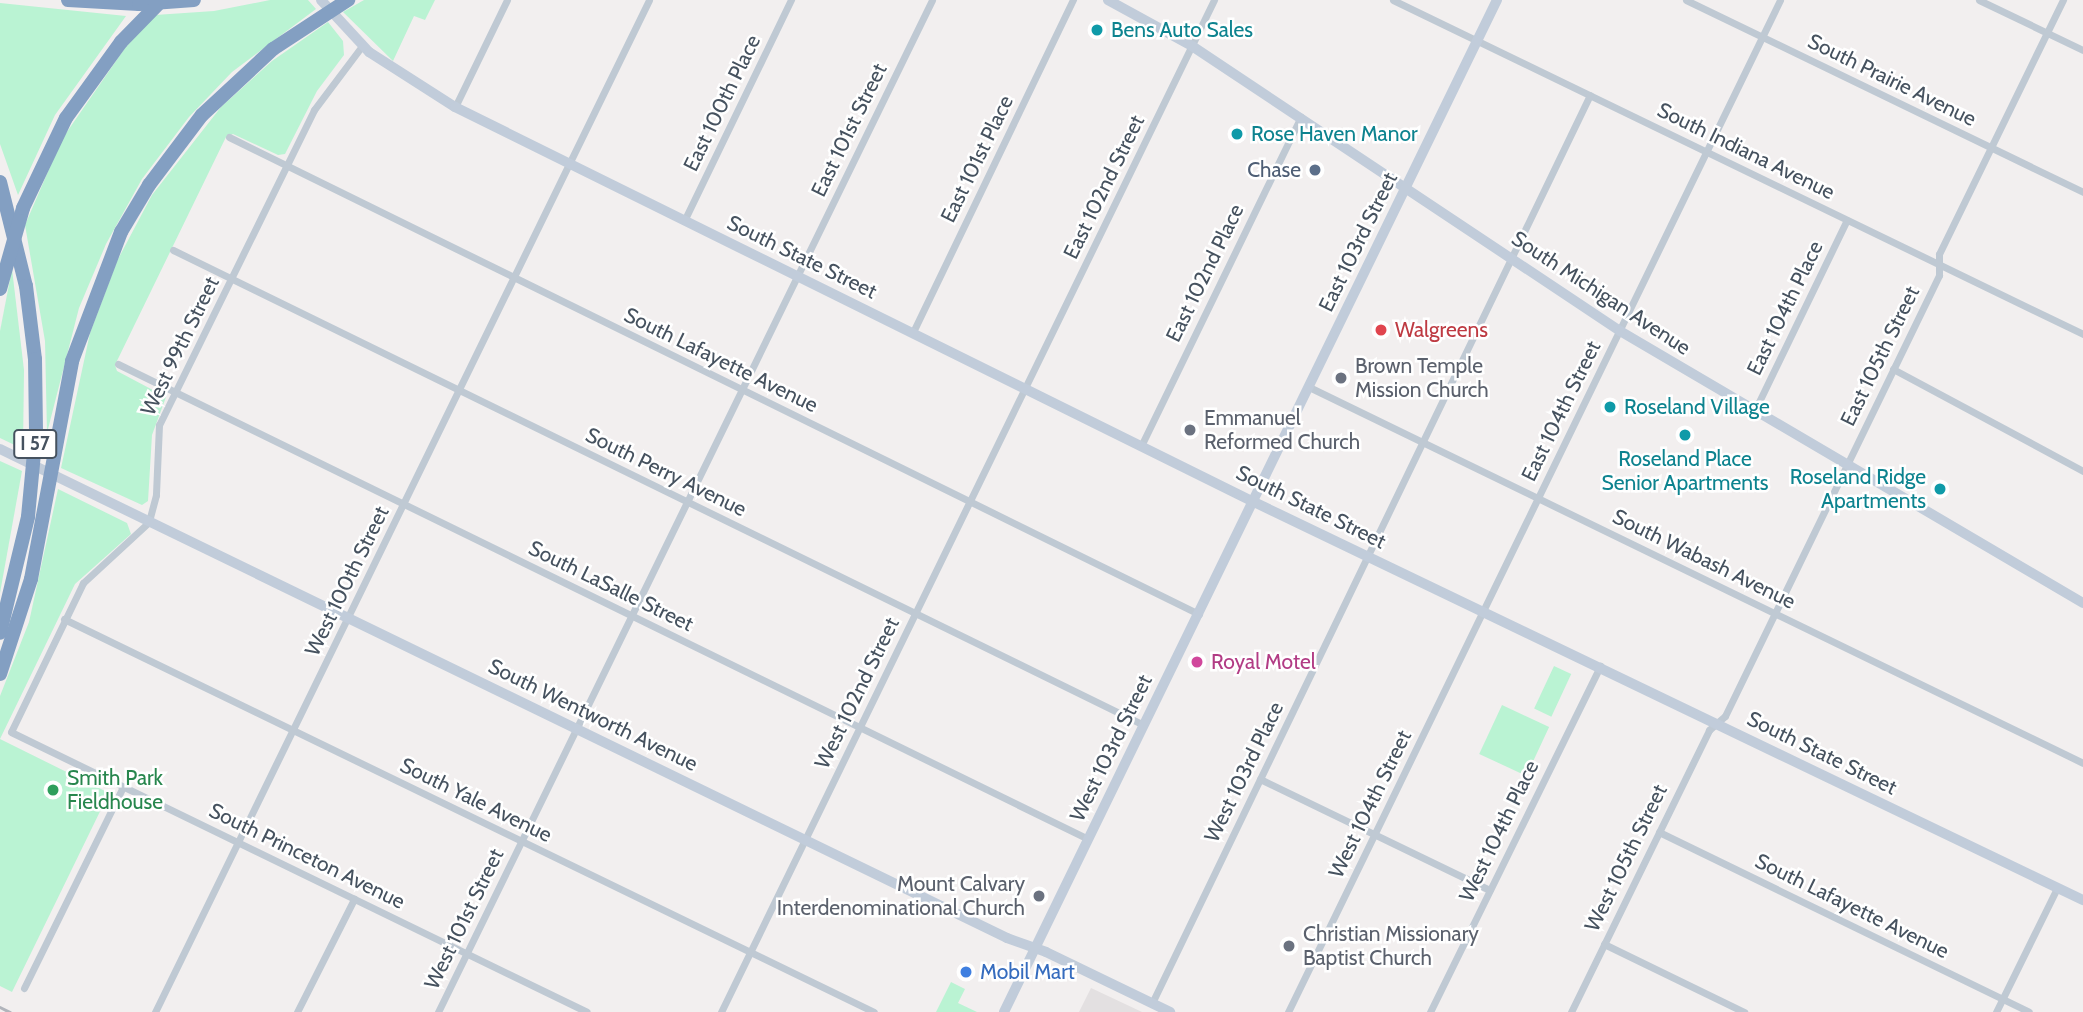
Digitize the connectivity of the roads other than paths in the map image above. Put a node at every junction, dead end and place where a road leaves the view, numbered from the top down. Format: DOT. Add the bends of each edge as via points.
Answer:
graph roads {
  1 [pos="68,0"];
  2 [pos="194,0"];
  3 [pos="321,0"];
  4 [pos="348,0"];
  5 [pos="507,0"];
  6 [pos="649,0"];
  7 [pos="791,0"];
  8 [pos="932,0"];
  9 [pos="1073,0"];
  10 [pos="1108,0"];
  11 [pos="1214,0"];
  12 [pos="1393,0"];
  13 [pos="1497,0"];
  14 [pos="1686,0"];
  15 [pos="1780,0"];
  16 [pos="1979,0"];
  17 [pos="2063,0"];
  18 [pos="169,1"];
  19 [pos="2047,33"];
  20 [pos="1762,37"];
  21 [pos="1477,41"];
  22 [pos="362,46"];
  23 [pos="1192,46"];
  24 [pos="2083,50"];
  25 [pos="1591,95"];
  26 [pos="455,107"];
  27 [pos="1301,117"];
  28 [pos="229,137"];
  29 [pos="1991,147"];
  30 [pos="1707,151"];
  31 [pos="570,164"];
  32 [pos="287,166"];
  33 [pos="0,182"];
  34 [pos="1406,188"];
  35 [pos="2083,192"];
  36 [pos="1847,220"];
  37 [pos="684,221"];
  38 [pos="173,250"];
  39 [pos="1511,259"];
  40 [pos="1939,265"];
  41 [pos="798,276"];
  42 [pos="514,278"];
  43 [pos="231,279"];
  44 [pos="0,289"];
  45 [pos="1620,331"];
  46 [pos="913,332"];
  47 [pos="2083,334"];
  48 [pos="118,364"];
  49 [pos="1893,369"];
  50 [pos="1309,387"];
  51 [pos="1026,389"];
  52 [pos="459,390"];
  53 [pos="743,390"];
  54 [pos="176,392"];
  55 [pos="1755,410"];
  56 [pos="1423,443"];
  57 [pos="1141,446"];
  58 [pos="0,449"];
  59 [pos="1846,465"];
  60 [pos="2083,471"];
  61 [pos="1538,499"];
  62 [pos="688,502"];
  63 [pos="971,502"];
  64 [pos="1254,502"];
  65 [pos="404,504"];
  66 [pos="149,522"];
  67 [pos="1369,556"];
  68 [pos="2083,603"];
  69 [pos="1484,611"];
  70 [pos="1775,613"];
  71 [pos="915,614"];
  72 [pos="1199,614"];
  73 [pos="632,616"];
  74 [pos="348,618"];
  75 [pos="64,619"];
  76 [pos="0,633"];
  77 [pos="1600,666"];
  78 [pos="0,674"];
  79 [pos="1717,723"];
  80 [pos="1144,725"];
  81 [pos="860,726"];
  82 [pos="576,729"];
  83 [pos="293,730"];
  84 [pos="2083,763"];
  85 [pos="1260,779"];
  86 [pos="123,787"];
  87 [pos="1659,832"];
  88 [pos="1375,834"];
  89 [pos="1088,839"];
  90 [pos="805,840"];
  91 [pos="521,842"];
  92 [pos="239,843"];
  93 [pos="2057,888"];
  94 [pos="1490,890"];
  95 [pos="354,899"];
  96 [pos="2083,900"];
  97 [pos="1604,944"];
  98 [pos="1035,949"];
  99 [pos="750,952"];
  100 [pos="467,953"];
  101 [pos="24,988"];
  102 [pos="2003,999"];
  103 [pos="1152,1003"];
  104 [pos="582,1011"];
  105 [pos="155,1012"];
  106 [pos="297,1012"];
  107 [pos="438,1012"];
  108 [pos="721,1012"];
  109 [pos="874,1012"];
  110 [pos="1004,1012"];
  111 [pos="1170,1012"];
  112 [pos="1288,1012"];
  113 [pos="1430,1012"];
  114 [pos="1571,1012"];
  115 [pos="1744,1012"];
  116 [pos="1996,1012"];
  117 [pos="2029,1012"];
  1 -- 18 [label="highway"];
  2 -- 18 [label="highway"];
  3 -- 22 [label="street, South State Street"];
  4 -- 78 [label="highway" via="273,49 202,115 155,176 121,232 72,361 31,579"];
  5 -- 26 [label="street"];
  6 -- 31 [label="street, West 100th Street"];
  7 -- 37 [label="street, East 100th Place"];
  8 -- 41 [label="street, East 101st Street"];
  9 -- 46 [label="street, East 101st Place"];
  10 -- 23 [label="street, South Michigan Avenue"];
  11 -- 23 [label="street, East 102nd Street"];
  12 -- 21 [label="street, South Indiana Avenue"];
  13 -- 21 [label="street, East 103rd Street"];
  14 -- 20 [label="street, South Prairie Avenue"];
  15 -- 20 [label="street, East 104th Street"];
  16 -- 19 [label="street"];
  17 -- 19 [label="street, East 105th Street"];
  18 -- 44 [label="highway" via="121,42 66,118 23,208"];
  19 -- 24 [label="street"];
  19 -- 29 [label="street, East 105th Street"];
  20 -- 29 [label="street, South Prairie Avenue"];
  20 -- 30 [label="street, East 104th Street"];
  21 -- 25 [label="street, South Indiana Avenue"];
  21 -- 34 [label="street, East 103rd Street"];
  22 -- 26 [label="street, South State Street"];
  22 -- 32 [label="street, West 99th Street" via="314,110"];
  23 -- 27 [label="street, South Michigan Avenue"];
  23 -- 51 [label="street, East 102nd Street"];
  25 -- 30 [label="street, South Indiana Avenue"];
  25 -- 39 [label="street, West 103rd Place"];
  26 -- 31 [label="street, South State Street"];
  27 -- 34 [label="street, South Michigan Avenue"];
  27 -- 57 [label="street, East 102nd Place"];
  28 -- 32 [label="street, South Lafayette Avenue"];
  29 -- 35 [label="street, South Prairie Avenue"];
  29 -- 40 [label="street, East 105th Street" via="1939,254"];
  30 -- 36 [label="street, South Indiana Avenue"];
  30 -- 45 [label="street, East 104th Street"];
  31 -- 37 [label="street, South State Street"];
  31 -- 42 [label="street, West 100th Street"];
  32 -- 42 [label="street, South Lafayette Avenue"];
  32 -- 43 [label="street, West 99th Street"];
  33 -- 76 [label="highway, I 57" via="20,253 35,359 36,432 28,516"];
  34 -- 39 [label="street, South Michigan Avenue"];
  34 -- 50 [label="street, East 103rd Street"];
  36 -- 40 [label="street, South Indiana Avenue"];
  36 -- 55 [label="street, East 104th Place"];
  37 -- 41 [label="street, South State Street"];
  38 -- 43 [label="street, South Perry Avenue"];
  39 -- 45 [label="street, South Michigan Avenue"];
  39 -- 56 [label="street, West 103rd Place"];
  40 -- 47 [label="street, South Indiana Avenue"];
  40 -- 49 [label="street, East 105th Street" via="1939,275"];
  41 -- 46 [label="street, South State Street"];
  41 -- 53 [label="street, West 101st Street"];
  42 -- 52 [label="street, West 100th Street"];
  42 -- 53 [label="street, South Lafayette Avenue"];
  43 -- 52 [label="street, South Perry Avenue"];
  43 -- 54 [label="street, West 99th Street"];
  45 -- 55 [label="street, South Michigan Avenue"];
  45 -- 61 [label="street, East 104th Street"];
  46 -- 51 [label="street, South State Street"];
  48 -- 54 [label="street, South LaSalle Street"];
  49 -- 59 [label="street, East 105th Street"];
  49 -- 60 [label="street"];
  50 -- 56 [label="street, South Wabash Avenue"];
  50 -- 64 [label="street, East 103rd Street"];
  51 -- 57 [label="street, South State Street"];
  51 -- 63 [label="street, West 102nd Street"];
  52 -- 62 [label="street, South Perry Avenue"];
  52 -- 65 [label="street, West 100th Street"];
  53 -- 62 [label="street, West 101st Street"];
  53 -- 63 [label="street, South Lafayette Avenue"];
  54 -- 65 [label="street, South LaSalle Street"];
  54 -- 66 [label="street, West 99th Street" via="159,425 156,495"];
  55 -- 59 [label="street, South Michigan Avenue"];
  56 -- 61 [label="street, South Wabash Avenue"];
  56 -- 67 [label="street, West 103rd Place"];
  57 -- 64 [label="street, South State Street"];
  58 -- 66 [label="street, South Wentworth Avenue"];
  59 -- 68 [label="street, South Michigan Avenue"];
  59 -- 70 [label="street, East 105th Street"];
  61 -- 69 [label="street, East 104th Street"];
  61 -- 70 [label="street, South Wabash Avenue"];
  62 -- 71 [label="street, South Perry Avenue"];
  62 -- 73 [label="street, West 101st Street"];
  63 -- 71 [label="street, West 102nd Street"];
  63 -- 72 [label="street, South Lafayette Avenue"];
  64 -- 67 [label="street, South State Street"];
  64 -- 72 [label="street, West 103rd Street"];
  65 -- 73 [label="street, South LaSalle Street"];
  65 -- 74 [label="street, West 100th Street"];
  66 -- 74 [label="street, South Wentworth Avenue"];
  66 -- 75 [label="street" via="83,583"];
  67 -- 69 [label="street, South State Street"];
  67 -- 85 [label="street, West 103rd Place"];
  69 -- 77 [label="street, South State Street"];
  69 -- 88 [label="street, West 104th Street"];
  70 -- 79 [label="street, East 105th Street" via="1725,716"];
  70 -- 84 [label="street, South Wabash Avenue"];
  71 -- 80 [label="street, South Perry Avenue"];
  71 -- 81 [label="street, West 102nd Street"];
  72 -- 80 [label="street, West 103rd Street"];
  73 -- 81 [label="street, South LaSalle Street"];
  73 -- 82 [label="street, West 101st Street"];
  74 -- 82 [label="street, South Wentworth Avenue"];
  74 -- 83 [label="street, West 100th Street"];
  75 -- 83 [label="street, South Yale Avenue"];
  75 -- 86 [label="street, South Princeton Avenue" via="11,732"];
  77 -- 79 [label="street, South State Street"];
  77 -- 94 [label="street, West 104th Place"];
  79 -- 87 [label="street, West 105th Street" via="1709,730"];
  79 -- 93 [label="street, South State Street"];
  80 -- 89 [label="street, West 103rd Street"];
  81 -- 89 [label="street, South LaSalle Street"];
  81 -- 90 [label="street, West 102nd Street"];
  82 -- 90 [label="street, South Wentworth Avenue"];
  82 -- 91 [label="street, West 101st Street"];
  83 -- 91 [label="street, South Yale Avenue"];
  83 -- 92 [label="street, West 100th Street"];
  85 -- 88 [label="street"];
  85 -- 103 [label="street, West 103rd Place"];
  86 -- 92 [label="street, South Princeton Avenue"];
  86 -- 101 [label="street"];
  87 -- 97 [label="street, West 105th Street"];
  87 -- 102 [label="street, South Lafayette Avenue"];
  88 -- 94 [label="street"];
  88 -- 112 [label="street, West 104th Street"];
  89 -- 98 [label="street, West 103rd Street"];
  90 -- 98 [label="street, South Wentworth Avenue"];
  90 -- 99 [label="street, West 102nd Street"];
  91 -- 99 [label="street, South Yale Avenue"];
  91 -- 100 [label="street, West 101st Street"];
  92 -- 95 [label="street, South Princeton Avenue"];
  92 -- 105 [label="street, West 100th Street"];
  93 -- 96 [label="street, South State Street"];
  93 -- 102 [label="street"];
  94 -- 113 [label="street, West 104th Place"];
  95 -- 100 [label="street, South Princeton Avenue"];
  95 -- 106 [label="street"];
  97 -- 114 [label="street, West 105th Street"];
  97 -- 115 [label="street"];
  98 -- 103 [label="street, South Wentworth Avenue"];
  98 -- 110 [label="street, West 103rd Street"];
  99 -- 108 [label="street, West 102nd Street"];
  99 -- 109 [label="street, South Yale Avenue"];
  100 -- 104 [label="street, South Princeton Avenue"];
  100 -- 107 [label="street, West 101st Street"];
  102 -- 116 [label="street"];
  102 -- 117 [label="street, South Lafayette Avenue"];
  103 -- 111 [label="street, South Wentworth Avenue"];
}
